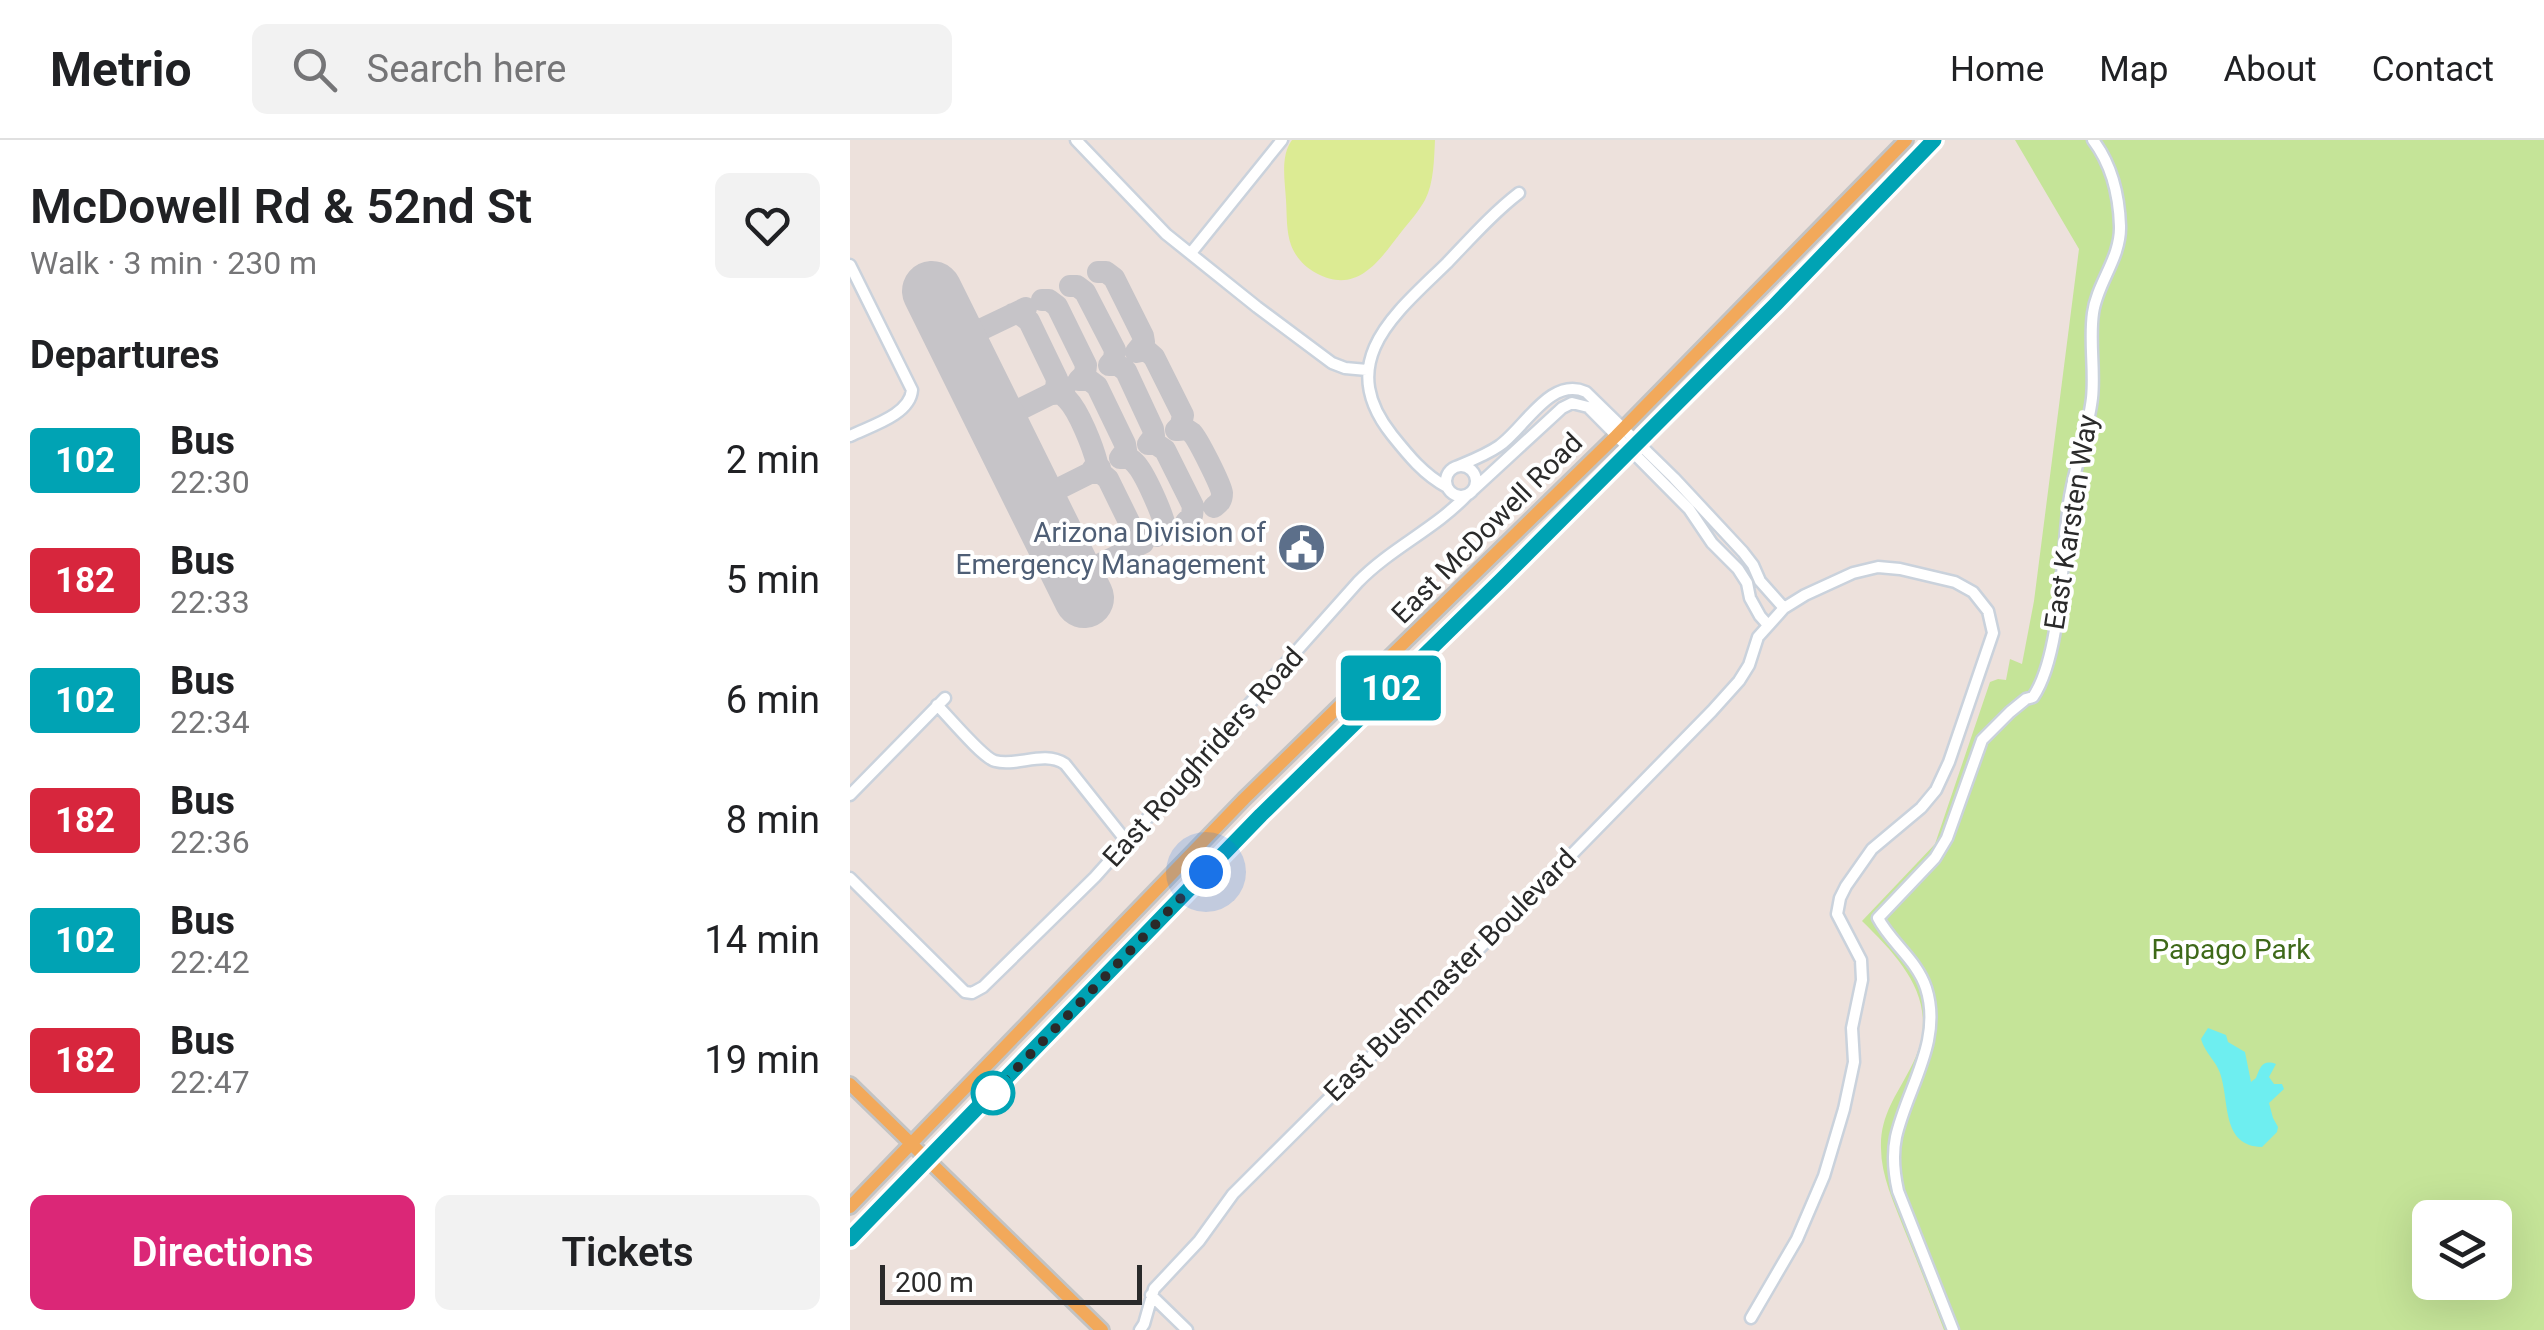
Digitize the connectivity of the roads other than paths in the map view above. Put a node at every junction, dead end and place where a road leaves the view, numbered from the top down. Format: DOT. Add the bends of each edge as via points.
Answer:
graph roads {
  1 [pos="1076,140"];
  2 [pos="1282,140"];
  3 [pos="1906,140"];
  4 [pos="1934,140"];
  5 [pos="2093,140"];
  6 [pos="1519,194"];
  7 [pos="1192,253"];
  8 [pos="850,265"];
  9 [pos="1367,370"];
  10 [pos="1620,432"];
  11 [pos="850,436"];
  12 [pos="1634,446"];
  13 [pos="1455,467"];
  14 [pos="1422,468"];
  15 [pos="1447,488"];
  16 [pos="1470,493"];
  17 [pos="1442,518"];
  18 [pos="1784,608"];
  19 [pos="1768,625"];
  20 [pos="850,795"];
  21 [pos="1127,842"];
  22 [pos="850,878"];
  23 [pos="850,1084"];
  24 [pos="911,1144"];
  25 [pos="927,1161"];
  26 [pos="850,1207"];
  27 [pos="850,1239"];
  28 [pos="1151,1295"];
  29 [pos="1751,1318"];
  30 [pos="1102,1330"];
  31 [pos="1140,1330"];
  32 [pos="1187,1330"];
  33 [pos="1953,1330"];
  1 -- 7 [label="street"];
  2 -- 7 [label="street"];
  3 -- 10 [label="main road, East McDowell Road"];
  4 -- 12 [label="main road, East McDowell Road"];
  5 -- 33 [label="street, East Karsten Way" via="2114,181 2120,230 2093,308 2092,396 2046,668 2032,697 1982,740 1947,838 1878,918 1919,970 1930,1008 1925,1054 1897,1132 1894,1168"];
  6 -- 9 [label="street" via="1379,335"];
  7 -- 9 [label="street" via="1332,363"];
  8 -- 11 [label="street" via="912,399"];
  9 -- 14 [label="street" via="1374,407"];
  10 -- 12 [label="street"];
  10 -- 13 [label="street" via="1586,392 1562,389 1500,445"];
  10 -- 16 [label="street" via="1572,402"];
  10 -- 24 [label="main road, East McDowell Road" via="1244,799"];
  12 -- 18 [label="street" via="1743,552"];
  12 -- 19 [label="street" via="1747,582"];
  12 -- 25 [label="main road, East McDowell Road" via="1261,815"];
  13 -- 14 [label="street"];
  13 -- 15 [label="street"];
  13 -- 16 [label="street" via="1473,472"];
  14 -- 15 [label="street"];
  15 -- 16 [label="street"];
  15 -- 17 [label="street"];
  16 -- 17 [label="street, East Roughriders Road"];
  17 -- 21 [label="street, East Roughriders Road" via="1358,582"];
  18 -- 19 [label="street, East Bushmaster Boulevard"];
  18 -- 29 [label="street, East Bushmaster Boulevard" via="1853,573 1900,569 1972,592 1988,611 1993,634 1936,790 1872,849 1840,898 1837,914 1860,960 1862,980 1852,1028 1854,1062 1824,1176"];
  19 -- 28 [label="street, East Bushmaster Boulevard" via="1721,701 1248,1177"];
  20 -- 21 [label="street" via="941,702 988,758 1054,758 1065,764"];
  21 -- 22 [label="street, East Roughriders Road" via="972,993"];
  23 -- 24 [label="main road"];
  24 -- 25 [label="main road"];
  24 -- 26 [label="main road, East McDowell Road"];
  25 -- 27 [label="main road, East McDowell Road"];
  25 -- 30 [label="main road"];
  28 -- 31 [label="street, East Bushmaster Boulevard"];
  28 -- 32 [label="street"];
}
